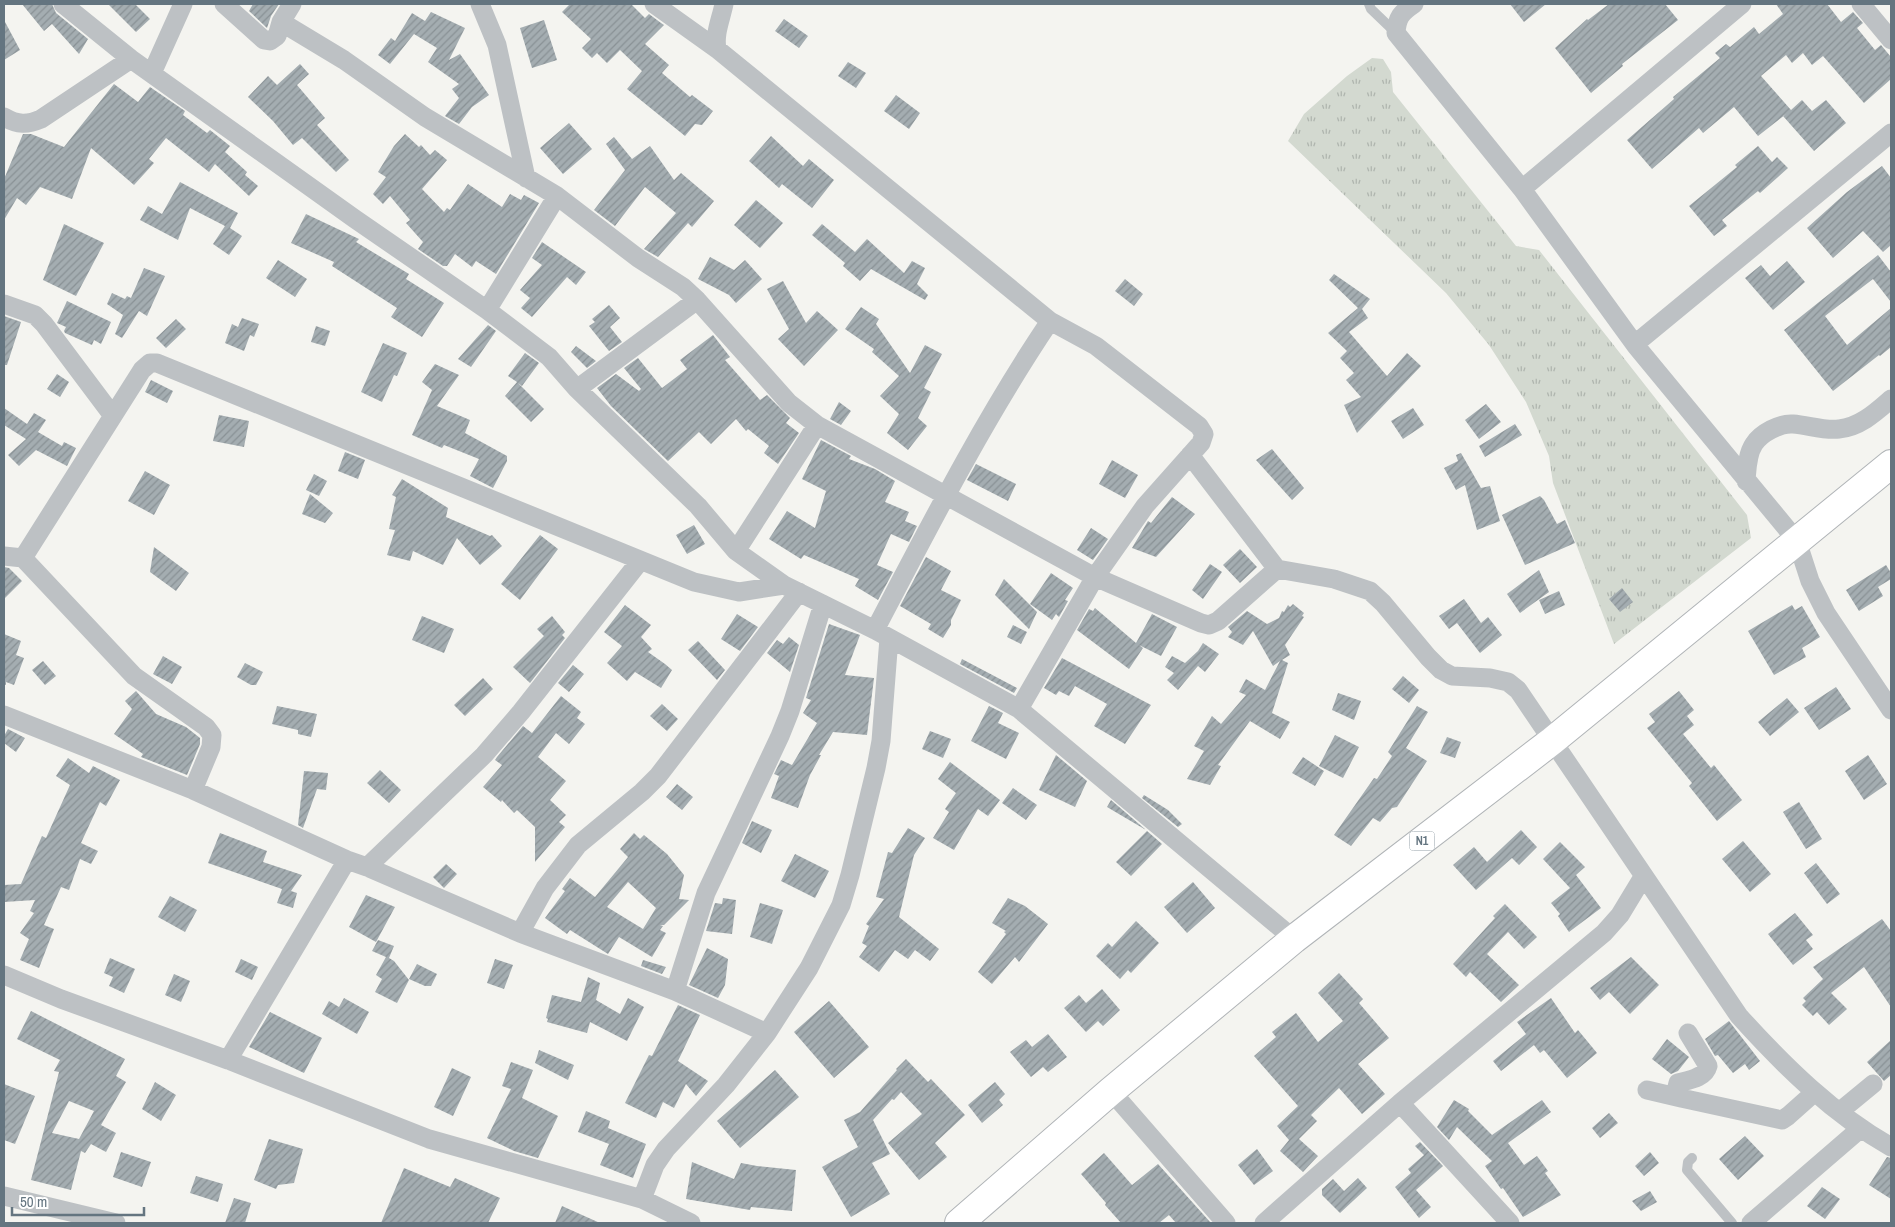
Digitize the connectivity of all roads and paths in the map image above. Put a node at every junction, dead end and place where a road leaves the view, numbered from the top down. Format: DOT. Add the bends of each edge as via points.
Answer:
graph roads {
  1 [pos="63,4"];
  2 [pos="184,4"];
  3 [pos="224,4"];
  4 [pos="292,4"];
  5 [pos="480,4"];
  6 [pos="654,4"];
  7 [pos="724,4"];
  8 [pos="1369,4"];
  9 [pos="1414,4"];
  10 [pos="1742,4"];
  11 [pos="1861,4"];
  12 [pos="281,22"];
  13 [pos="1396,33"];
  14 [pos="1891,40"];
  15 [pos="717,49"];
  16 [pos="131,59"];
  17 [pos="152,72"];
  18 [pos="6,122"];
  19 [pos="1891,133"];
  20 [pos="526,178"];
  21 [pos="1522,189"];
  22 [pos="557,196"];
  23 [pos="697,300"];
  24 [pos="4,304"];
  25 [pos="487,310"];
  26 [pos="1050,321"];
  27 [pos="1635,344"];
  28 [pos="577,390"];
  29 [pos="1891,400"];
  30 [pos="112,416"];
  31 [pos="817,425"];
  32 [pos="1190,455"];
  33 [pos="1891,464"];
  34 [pos="1746,481"];
  35 [pos="946,495"];
  36 [pos="1797,541"];
  37 [pos="736,551"];
  38 [pos="4,556"];
  39 [pos="23,558"];
  40 [pos="640,561"];
  41 [pos="1277,568"];
  42 [pos="1095,577"];
  43 [pos="792,588"];
  44 [pos="823,604"];
  45 [pos="882,634"];
  46 [pos="1019,708"];
  47 [pos="1891,710"];
  48 [pos="4,715"];
  49 [pos="1552,741"];
  50 [pos="192,790"];
  51 [pos="347,860"];
  52 [pos="367,866"];
  53 [pos="1643,877"];
  54 [pos="520,933"];
  55 [pos="1294,939"];
  56 [pos="4,975"];
  57 [pos="675,991"];
  58 [pos="767,1033"];
  59 [pos="1688,1033"];
  60 [pos="228,1060"];
  61 [pos="1873,1084"];
  62 [pos="1647,1090"];
  63 [pos="1111,1091"];
  64 [pos="1815,1092"];
  65 [pos="1681,1098"];
  66 [pos="1400,1103"];
  67 [pos="1839,1112"];
  68 [pos="1860,1129"];
  69 [pos="1891,1147"];
  70 [pos="1692,1158"];
  71 [pos="4,1196"];
  72 [pos="642,1199"];
  73 [pos="968,1220"];
  74 [pos="1760,1221"];
  75 [pos="116,1223"];
  76 [pos="690,1223"];
  77 [pos="1226,1223"];
  78 [pos="1264,1223"];
  79 [pos="1510,1223"];
  80 [pos="1732,1223"];
  1 -- 16 [label="street"];
  2 -- 17 [label="street"];
  3 -- 12 [label="street" via="264,40 277,36"];
  4 -- 12 [label="street"];
  5 -- 20 [label="street" via="497,45"];
  6 -- 15 [label="street"];
  7 -- 15 [label="street" via="715,38"];
  8 -- 13 [label="lane"];
  9 -- 13 [label="street" via="1396,20"];
  10 -- 21 [label="street"];
  11 -- 14 [label="street"];
  12 -- 20 [label="street" via="344,60 425,117"];
  13 -- 21 [label="street"];
  15 -- 26 [label="street"];
  16 -- 17 [label="street"];
  16 -- 18 [label="street" via="41,119 28,124"];
  17 -- 25 [label="street"];
  19 -- 27 [label="street"];
  20 -- 22 [label="street"];
  21 -- 27 [label="street"];
  22 -- 23 [label="street"];
  22 -- 25 [label="street"];
  23 -- 28 [label="street"];
  23 -- 31 [label="street" via="789,403"];
  24 -- 30 [label="street" via="35,315 44,324"];
  25 -- 28 [label="street" via="548,357"];
  26 -- 32 [label="street" via="1096,346 1200,426 1204,434 1201,443"];
  26 -- 35 [label="street" via="1015,373"];
  27 -- 34 [label="street"];
  28 -- 37 [label="street" via="698,506"];
  29 -- 34 [label="street" via="1869,418 1838,430 1791,424 1778,426 1754,443"];
  30 -- 39 [label="street"];
  30 -- 40 [label="street" via="142,370 150,363 157,363"];
  31 -- 35 [label="street"];
  31 -- 37 [label="street"];
  32 -- 41 [label="street"];
  32 -- 42 [label="street" via="1145,506"];
  33 -- 36 [label="highway, N1"];
  34 -- 36 [label="street"];
  35 -- 42 [label="street"];
  35 -- 45 [label="street"];
  36 -- 47 [label="street" via="1810,581 1826,613"];
  36 -- 49 [label="highway, N1"];
  37 -- 43 [label="street"];
  38 -- 39 [label="street"];
  39 -- 50 [label="street" via="134,676 212,734 211,748"];
  40 -- 43 [label="street" via="694,582 732,591"];
  40 -- 52 [label="street" via="490,748"];
  41 -- 42 [label="street" via="1218,621 1209,625"];
  41 -- 49 [label="street" via="1334,579 1370,591 1441,670 1452,676 1508,682 1518,690"];
  42 -- 46 [label="street"];
  43 -- 44 [label="street"];
  43 -- 54 [label="street" via="658,776 578,845 545,888"];
  44 -- 45 [label="street"];
  44 -- 57 [label="street" via="790,711 706,893"];
  45 -- 46 [label="street"];
  45 -- 58 [label="street" via="881,741 850,875 828,934 810,968"];
  46 -- 55 [label="street"];
  48 -- 50 [label="street"];
  49 -- 53 [label="street"];
  49 -- 55 [label="highway, N1"];
  50 -- 51 [label="street"];
  51 -- 52 [label="street"];
  51 -- 60 [label="street"];
  52 -- 54 [label="street"];
  53 -- 64 [label="street" via="1739,1016"];
  53 -- 66 [label="street" via="1620,915 1604,932"];
  54 -- 57 [label="street"];
  55 -- 63 [label="highway, N1"];
  56 -- 60 [label="street"];
  57 -- 58 [label="street"];
  58 -- 72 [label="street" via="726,1084 666,1149 655,1165"];
  59 -- 65 [label="street" via="1708,1066 1701,1076 1678,1083 1676,1091"];
  60 -- 72 [label="street" via="429,1139"];
  61 -- 67 [label="street"];
  62 -- 65 [label="street"];
  63 -- 73 [label="highway, N1"];
  63 -- 77 [label="street"];
  64 -- 65 [label="street" via="1782,1120"];
  64 -- 67 [label="street"];
  66 -- 78 [label="street"];
  66 -- 79 [label="street"];
  67 -- 68 [label="street"];
  68 -- 69 [label="street"];
  68 -- 74 [label="street"];
  70 -- 80 [label="lane" via="1687,1170"];
  71 -- 75 [label="street"];
  72 -- 76 [label="street"];
}
